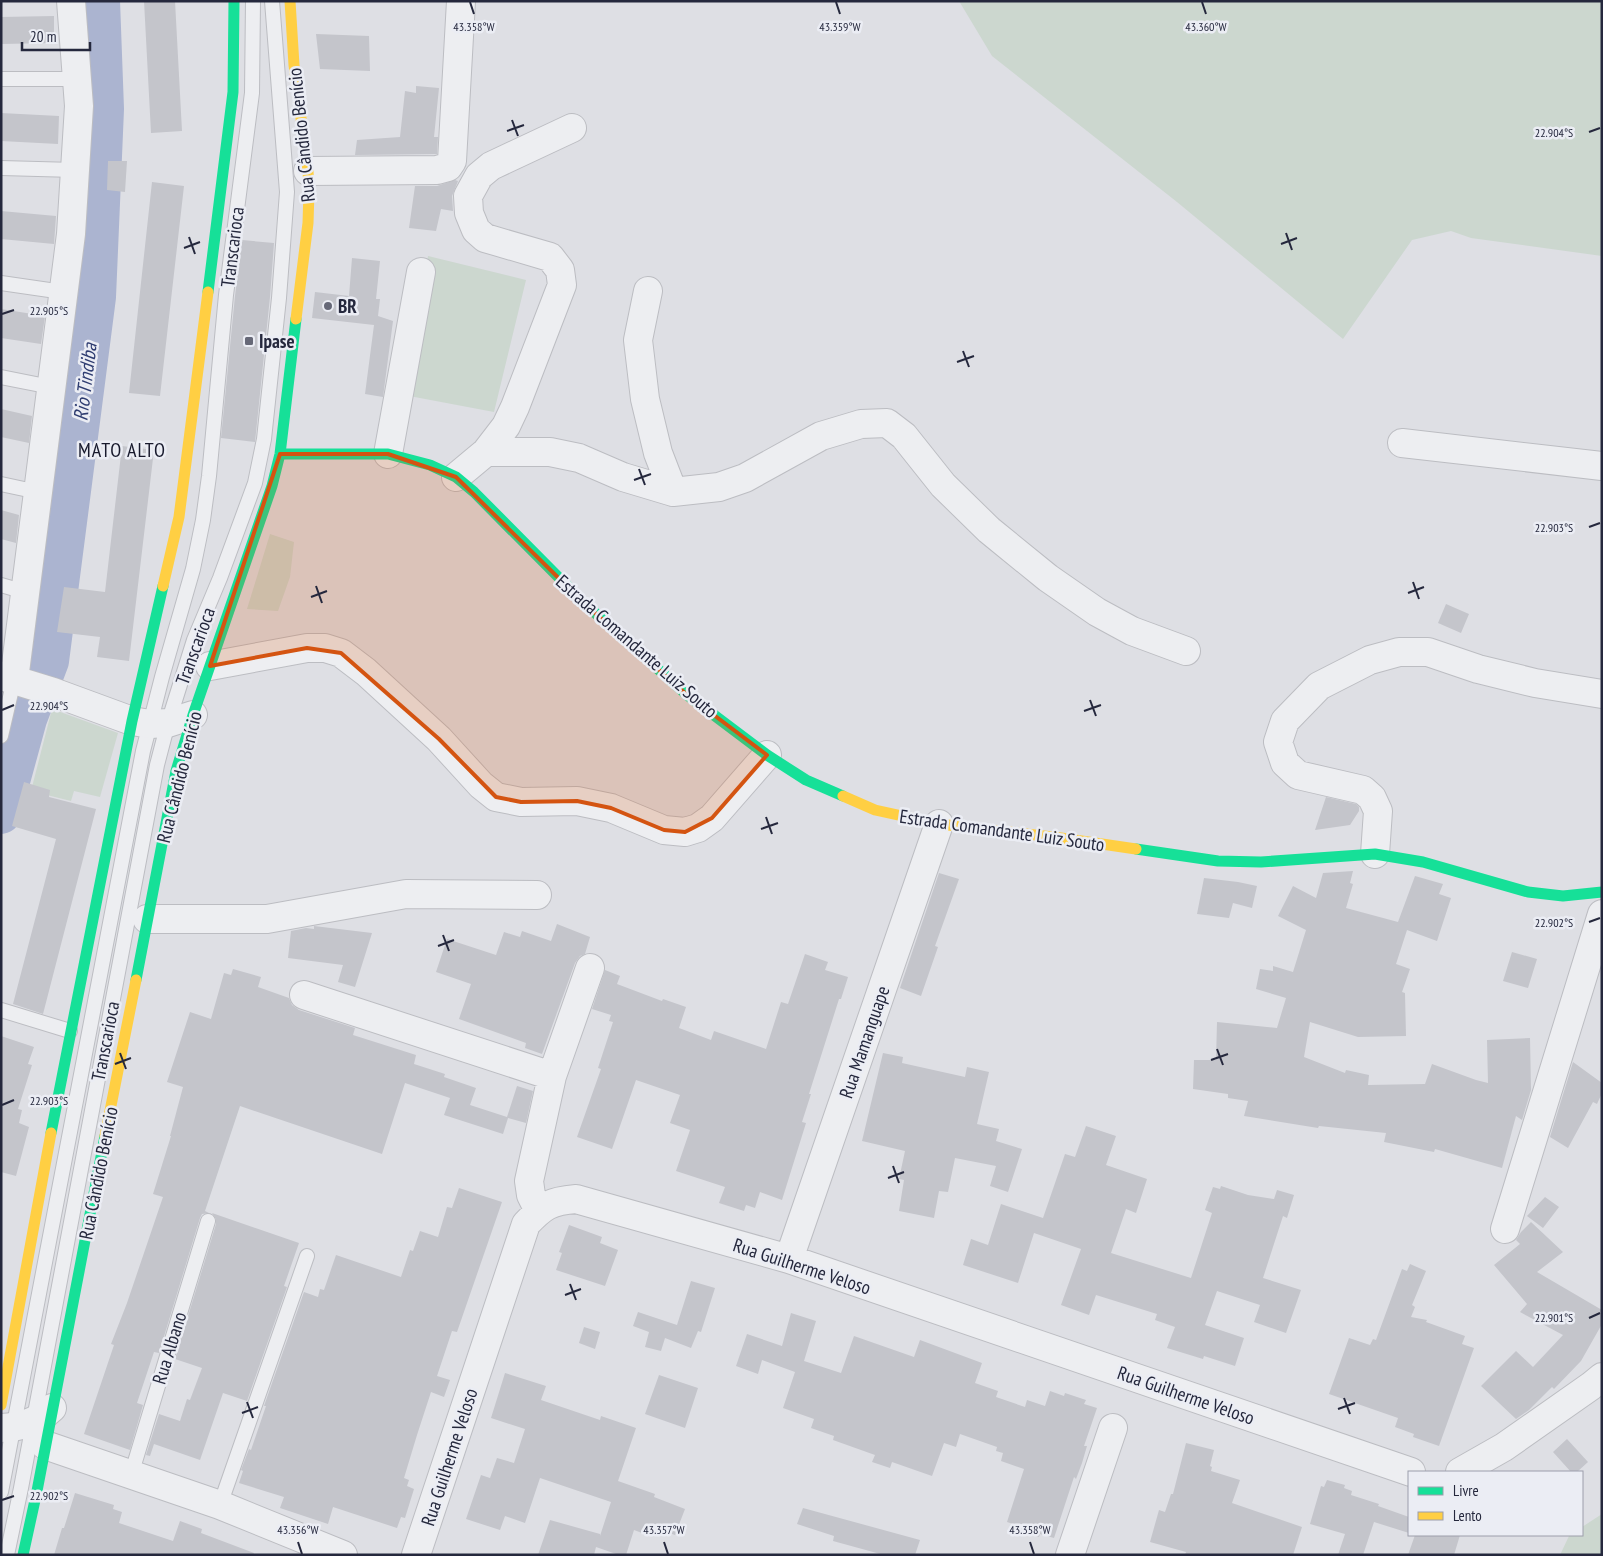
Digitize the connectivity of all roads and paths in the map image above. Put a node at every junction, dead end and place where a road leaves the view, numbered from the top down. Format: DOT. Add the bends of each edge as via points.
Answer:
graph roads {
  1 [pos="71,1"];
  2 [pos="234,1"];
  3 [pos="253,1"];
  4 [pos="272,1"];
  5 [pos="290,1"];
  6 [pos="461,1"];
  7 [pos="1,79"];
  8 [pos="77,79"];
  9 [pos="572,128"];
  10 [pos="1,168"];
  11 [pos="75,170"];
  12 [pos="308,171"];
  13 [pos="420,272"];
  14 [pos="1,283"];
  15 [pos="648,291"];
  16 [pos="63,292"];
  17 [pos="1,377"];
  18 [pos="51,387"];
  19 [pos="1402,443"];
  20 [pos="486,452"];
  21 [pos="280,454"];
  22 [pos="388,454"];
  23 [pos="1602,466"];
  24 [pos="456,477"];
  25 [pos="1,484"];
  26 [pos="38,492"];
  27 [pos="673,492"];
  28 [pos="13,588"];
  29 [pos="1186,651"];
  30 [pos="210,666"];
  31 [pos="25,684"];
  32 [pos="1602,694"];
  33 [pos="161,721"];
  34 [pos="1,736"];
  35 [pos="767,755"];
  36 [pos="939,824"];
  37 [pos="1375,854"];
  38 [pos="1602,892"];
  39 [pos="537,895"];
  40 [pos="1602,914"];
  41 [pos="147,920"];
  42 [pos="590,968"];
  43 [pos="304,995"];
  44 [pos="1,1010"];
  45 [pos="70,1031"];
  46 [pos="552,1076"];
  47 [pos="539,1211"];
  48 [pos="208,1221"];
  49 [pos="1504,1228"];
  50 [pos="307,1256"];
  51 [pos="789,1259"];
  52 [pos="1602,1377"];
  53 [pos="24,1423"];
  54 [pos="1113,1428"];
  55 [pos="1408,1471"];
  56 [pos="1462,1471"];
  57 [pos="130,1475"];
  58 [pos="1,1492"];
  59 [pos="220,1505"];
  60 [pos="6,1555"];
  61 [pos="23,1555"];
  62 [pos="343,1555"];
  63 [pos="416,1555"];
  64 [pos="1070,1555"];
  1 -- 8 [label="street"];
  2 -- 33 [label="main road, Rua Cândido Benício" via="233,92 179,517"];
  3 -- 33 [label="lane, Transcarioca" via="252,93 226,295 209,476 203,520"];
  4 -- 33 [label="lane, Transcarioca" via="286,192 280,288 264,439 255,483"];
  5 -- 12 [label="main road, Rua Cândido Benício" via="294,65"];
  6 -- 12 [label="street" via="452,161 448,167 437,170"];
  7 -- 8 [label="lane"];
  8 -- 11 [label="street" via="79,106"];
  9 -- 20 [label="street" via="491,166 478,176 468,196 469,213 476,230 485,238 550,257 560,270 562,285 515,407 506,426"];
  10 -- 11 [label="lane"];
  11 -- 16 [label="street"];
  12 -- 21 [label="main road, Rua Cândido Benício" via="308,223"];
  13 -- 22 [label="street"];
  14 -- 16 [label="lane"];
  15 -- 27 [label="street" via="638,340 645,400 658,453"];
  16 -- 18 [label="street"];
  17 -- 18 [label="lane"];
  18 -- 26 [label="street"];
  19 -- 23 [label="street"];
  20 -- 24 [label="street"];
  20 -- 27 [label="street" via="550,452 579,458"];
  21 -- 22 [label="main road, Estrada Comandante Luiz Souto"];
  21 -- 30 [label="main road, Rua Cândido Benício"];
  22 -- 24 [label="main road, Estrada Comandante Luiz Souto" via="430,465"];
  24 -- 35 [label="main road, Estrada Comandante Luiz Souto" via="598,616 686,694"];
  25 -- 26 [label="lane"];
  26 -- 28 [label="street"];
  27 -- 29 [label="street" via="719,487 745,478 822,436 861,424 887,423 904,436 943,485 989,530 1048,578 1097,612"];
  28 -- 31 [label="street"];
  30 -- 33 [label="main road, Rua Cândido Benício"];
  30 -- 35 [label="street" via="307,648 325,648 340,653 366,672 496,797 521,802 577,801 611,808 664,830 685,832 712,818"];
  31 -- 33 [label="street"];
  31 -- 34 [label="lane"];
  32 -- 37 [label="street" via="1487,672 1428,652 1399,652 1370,660 1319,686 1286,721 1278,742 1282,756 1298,775 1363,790 1372,798 1378,811"];
  33 -- 41 [label="main road, Rua Cândido Benício" via="176,771"];
  33 -- 45 [label="main road, Rua Cândido Benício"];
  33 -- 53 [label="lane, Transcarioca" via="143,751 88,1034"];
  35 -- 36 [label="main road, Estrada Comandante Luiz Souto" via="806,780 875,810"];
  36 -- 37 [label="main road, Estrada Comandante Luiz Souto" via="1061,838 1218,862"];
  36 -- 51 [label="street, Rua Mamanguape"];
  37 -- 38 [label="main road, Estrada Comandante Luiz Souto" via="1423,862 1528,892 1563,896"];
  39 -- 41 [label="street" via="406,894 267,919"];
  40 -- 49 [label="street"];
  41 -- 53 [label="main road, Rua Cândido Benício"];
  42 -- 46 [label="street"];
  43 -- 46 [label="street"];
  44 -- 45 [label="lane"];
  45 -- 53 [label="main road, Rua Cândido Benício"];
  46 -- 47 [label="street" via="529,1181"];
  47 -- 51 [label="street, Rua Guilherme Veloso" via="556,1201 576,1199"];
  47 -- 63 [label="street, Rua Guilherme Veloso" via="526,1224"];
  48 -- 57 [label="lane, Rua Albano"];
  50 -- 59 [label="lane"];
  51 -- 55 [label="street, Rua Guilherme Veloso"];
  52 -- 56 [label="street" via="1504,1447"];
  53 -- 57 [label="street"];
  53 -- 58 [label="lane, Transcarioca"];
  53 -- 60 [label="lane, Transcarioca" via="21,1488"];
  53 -- 61 [label="main road, Rua Cândido Benício" via="37,1491"];
  54 -- 64 [label="street"];
  57 -- 59 [label="street"];
  59 -- 62 [label="street"];
}
